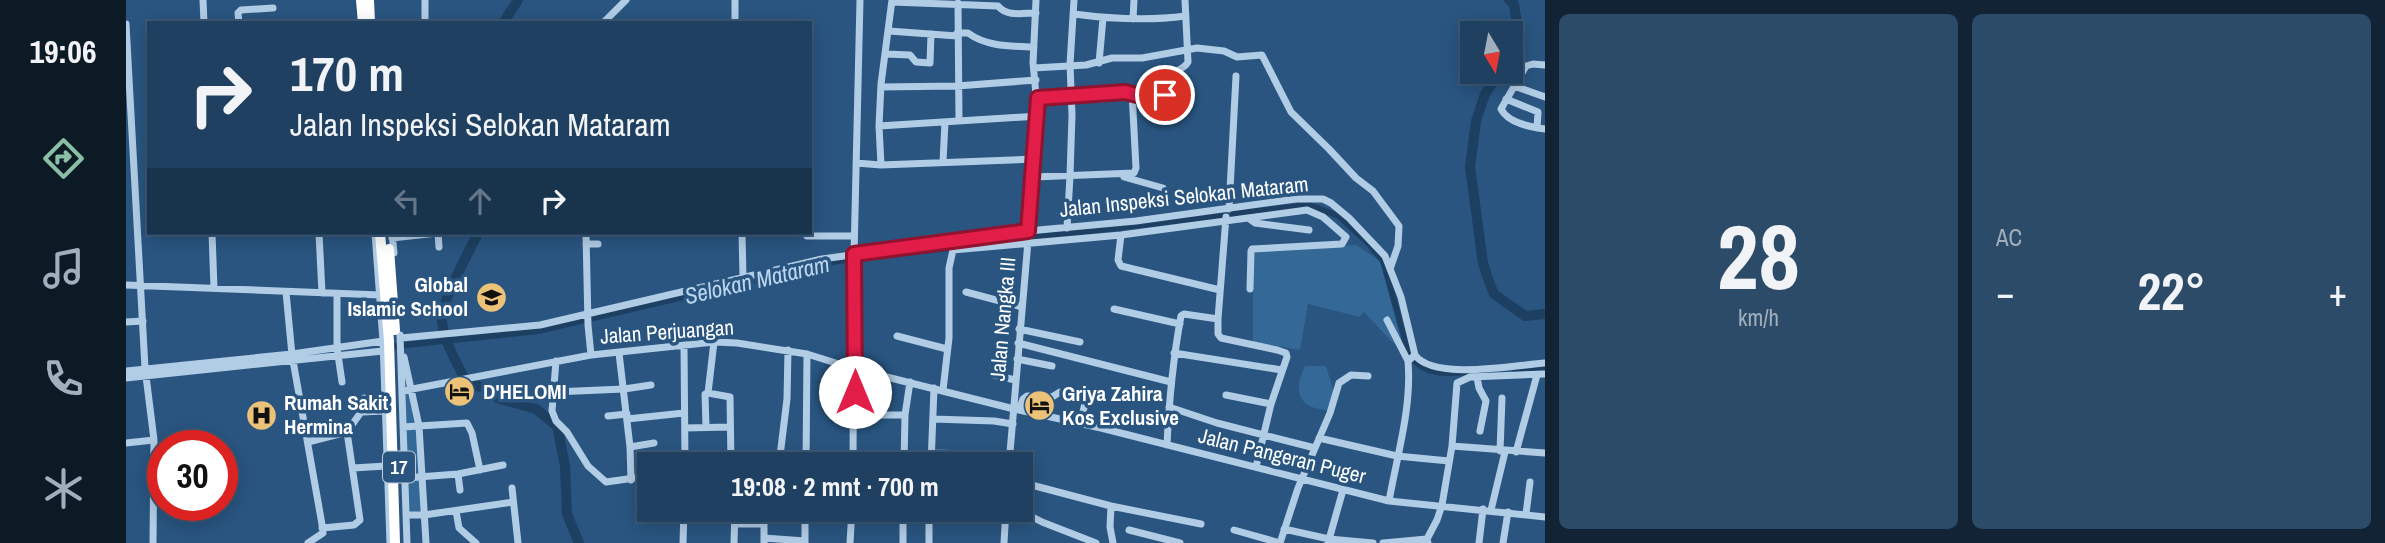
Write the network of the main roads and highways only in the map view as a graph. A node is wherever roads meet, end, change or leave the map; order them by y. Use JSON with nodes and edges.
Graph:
{"nodes":[{"id":1,"x":359,"y":0,"type":"edge"},
{"id":2,"x":371,"y":0,"type":"edge"},
{"id":3,"x":361,"y":21,"type":"edge"},
{"id":4,"x":372,"y":21,"type":"edge"},
{"id":5,"x":377,"y":235,"type":"edge"},
{"id":6,"x":390,"y":235,"type":"edge"},
{"id":7,"x":386,"y":297,"type":"junction"},
{"id":8,"x":392,"y":345,"type":"junction"},
{"id":9,"x":400,"y":542,"type":"edge"}],
"edges":[{"from":1,"to":3,"type":"highway"},
{"from":2,"to":4,"type":"highway"},
{"from":5,"to":7,"type":"highway","number":"17"},
{"from":6,"to":7,"type":"highway","number":"17"},
{"from":7,"to":8,"type":"highway","number":"17"},
{"from":8,"to":9,"type":"highway","number":"17"},
{"from":8,"to":9,"type":"highway","number":"17"}]}
